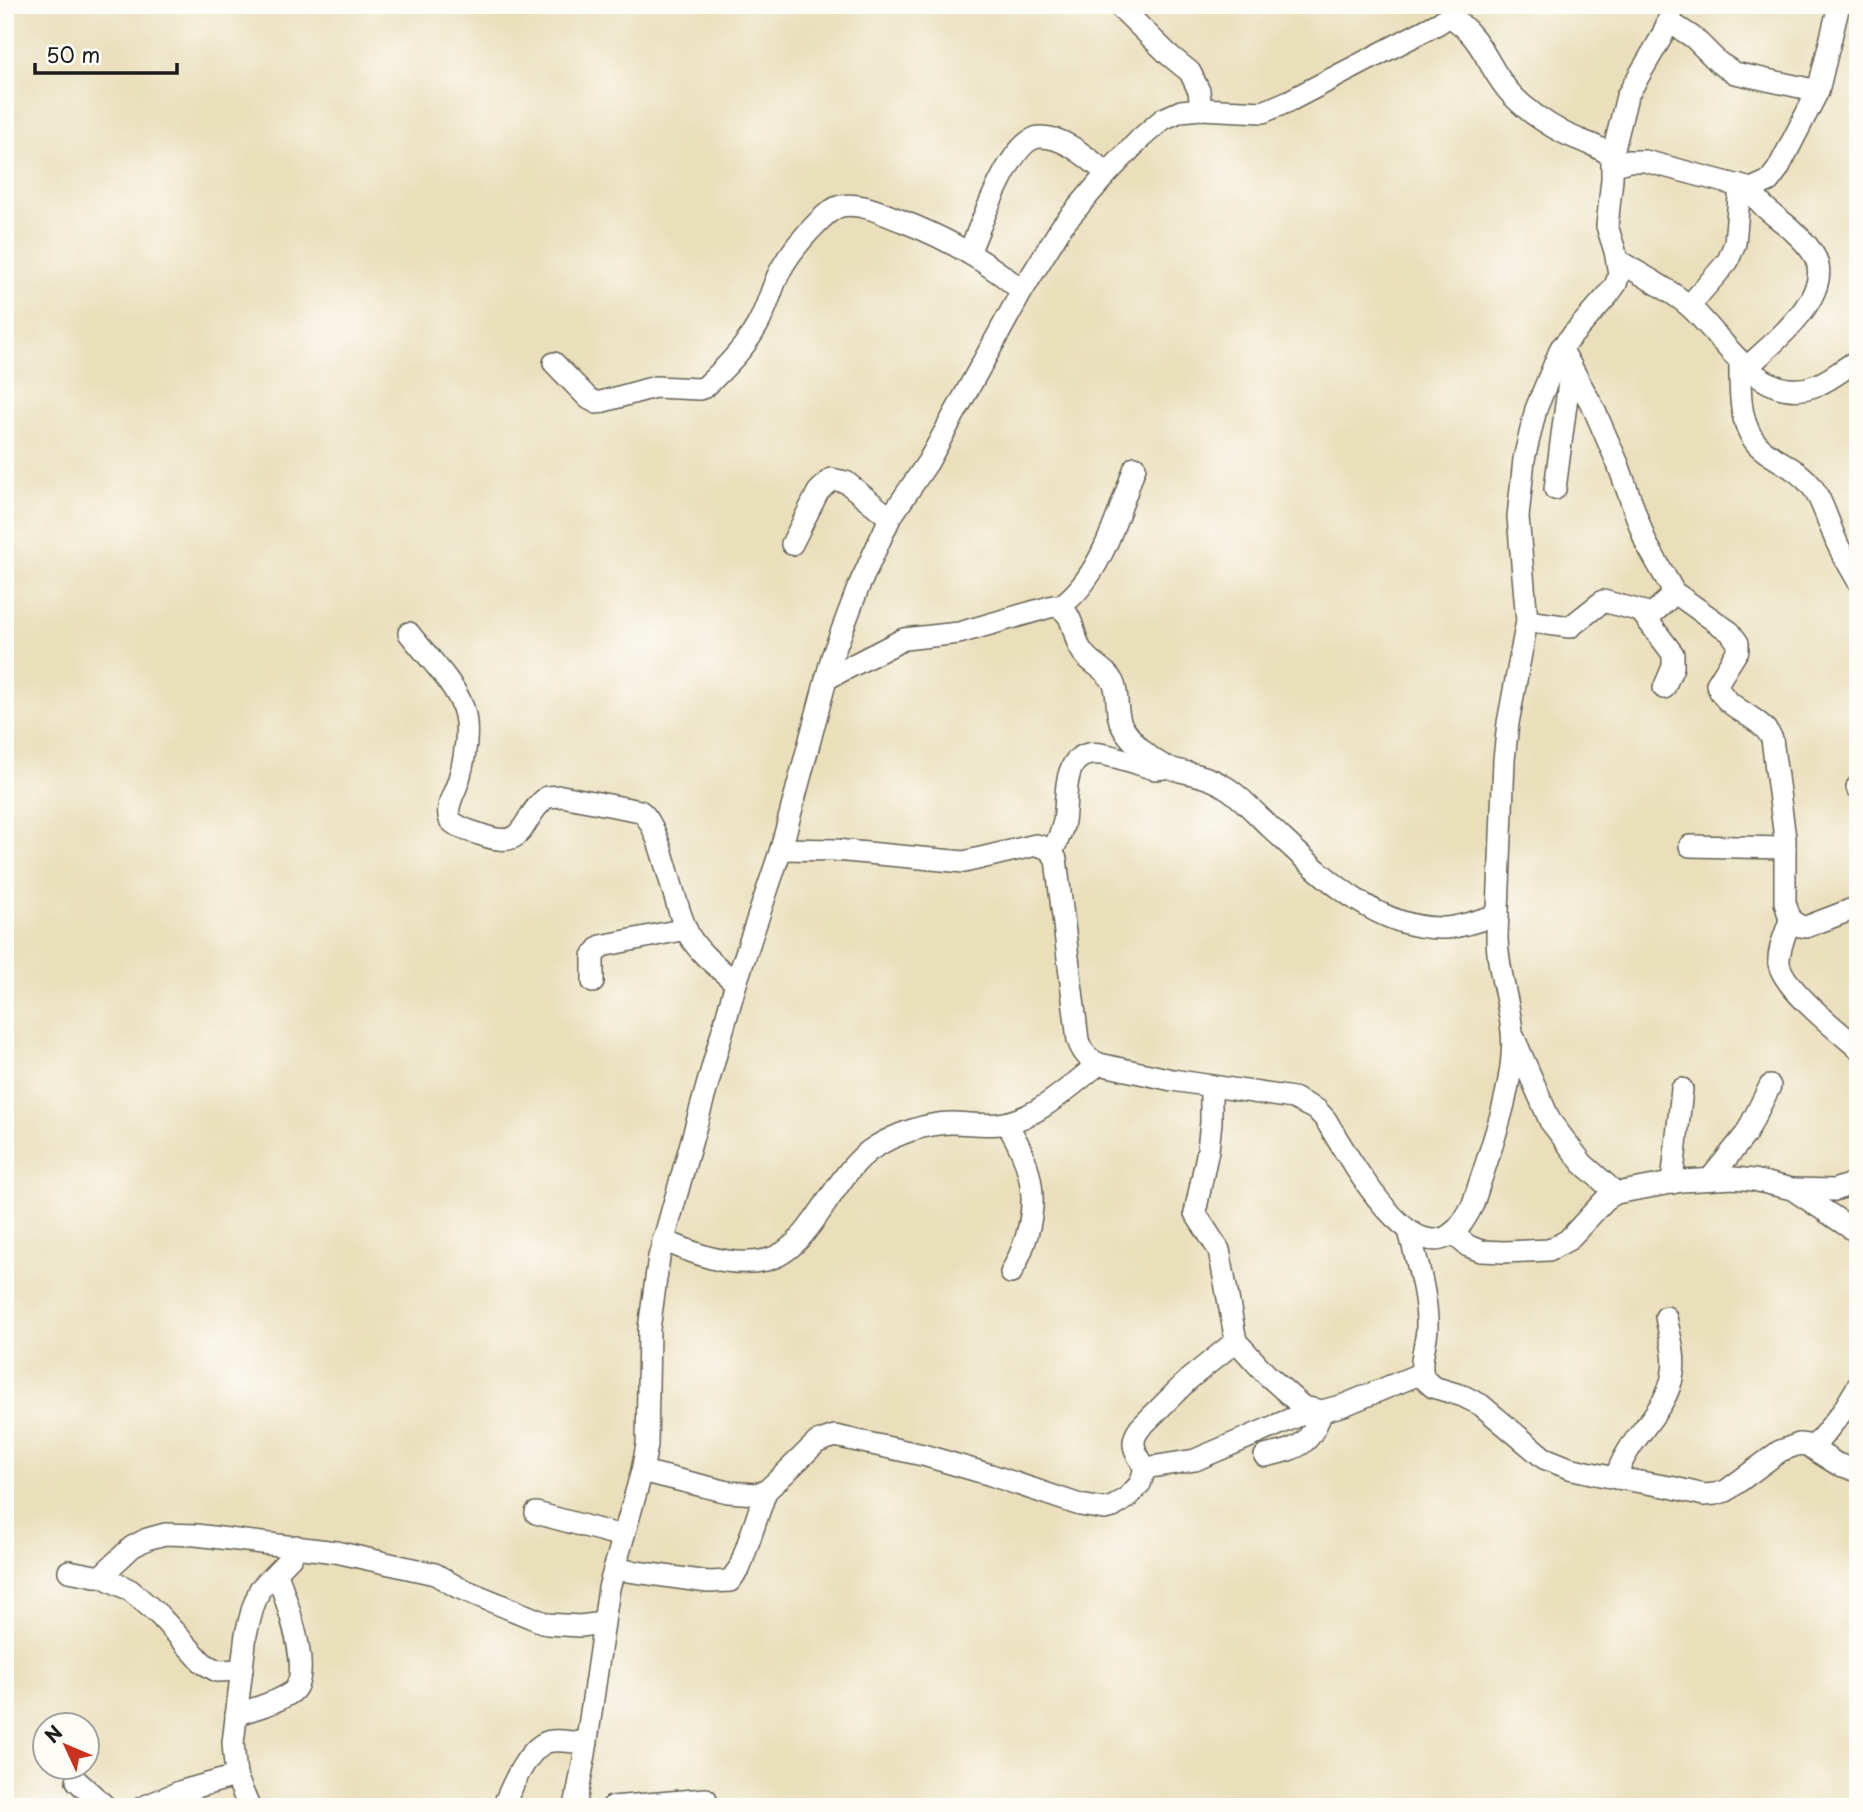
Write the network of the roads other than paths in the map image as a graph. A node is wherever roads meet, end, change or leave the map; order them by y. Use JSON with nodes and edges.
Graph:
{"nodes":[{"id":1,"x":1118,"y":5,"type":"edge"},
{"id":2,"x":1839,"y":5,"type":"edge"},
{"id":3,"x":1452,"y":11,"type":"edge"},
{"id":4,"x":1672,"y":13,"type":"edge"},
{"id":5,"x":1818,"y":91,"type":"junction"},
{"id":6,"x":1201,"y":109,"type":"junction"},
{"id":7,"x":1613,"y":161,"type":"junction"},
{"id":8,"x":1107,"y":173,"type":"junction"},
{"id":9,"x":1746,"y":187,"type":"junction"},
{"id":10,"x":969,"y":253,"type":"junction"},
{"id":11,"x":1617,"y":260,"type":"junction"},
{"id":12,"x":1022,"y":291,"type":"junction"},
{"id":13,"x":1689,"y":306,"type":"junction"},
{"id":14,"x":1561,"y":348,"type":"junction"},
{"id":15,"x":1858,"y":360,"type":"edge"},
{"id":16,"x":554,"y":363,"type":"dead end"},
{"id":17,"x":1744,"y":364,"type":"junction"},
{"id":18,"x":1571,"y":366,"type":"junction"},
{"id":19,"x":1135,"y":467,"type":"dead end"},
{"id":20,"x":1555,"y":489,"type":"dead end"},
{"id":21,"x":890,"y":518,"type":"junction"},
{"id":22,"x":792,"y":544,"type":"dead end"},
{"id":23,"x":1855,"y":568,"type":"edge"},
{"id":24,"x":1675,"y":594,"type":"junction"},
{"id":25,"x":1059,"y":607,"type":"junction"},
{"id":26,"x":1642,"y":613,"type":"junction"},
{"id":27,"x":1527,"y":621,"type":"junction"},
{"id":28,"x":409,"y":633,"type":"dead end"},
{"id":29,"x":826,"y":679,"type":"junction"},
{"id":30,"x":1664,"y":688,"type":"dead end"},
{"id":31,"x":1168,"y":767,"type":"junction"},
{"id":32,"x":1690,"y":846,"type":"dead end"},
{"id":33,"x":1785,"y":848,"type":"junction"},
{"id":34,"x":781,"y":849,"type":"junction"},
{"id":35,"x":1052,"y":852,"type":"junction"},
{"id":36,"x":1858,"y":906,"type":"edge"},
{"id":37,"x":1498,"y":915,"type":"junction"},
{"id":38,"x":1790,"y":920,"type":"junction"},
{"id":39,"x":686,"y":929,"type":"junction"},
{"id":40,"x":593,"y":982,"type":"dead end"},
{"id":41,"x":736,"y":983,"type":"junction"},
{"id":42,"x":1512,"y":1032,"type":"junction"},
{"id":43,"x":1858,"y":1048,"type":"edge"},
{"id":44,"x":1099,"y":1064,"type":"junction"},
{"id":45,"x":1211,"y":1086,"type":"junction"},
{"id":46,"x":1770,"y":1086,"type":"dead end"},
{"id":47,"x":1682,"y":1089,"type":"dead end"},
{"id":48,"x":1006,"y":1123,"type":"junction"},
{"id":49,"x":1710,"y":1179,"type":"junction"},
{"id":50,"x":1858,"y":1182,"type":"edge"},
{"id":51,"x":1672,"y":1183,"type":"junction"},
{"id":52,"x":1792,"y":1189,"type":"junction"},
{"id":53,"x":1616,"y":1193,"type":"junction"},
{"id":54,"x":1409,"y":1231,"type":"junction"},
{"id":55,"x":1452,"y":1233,"type":"junction"},
{"id":56,"x":1858,"y":1233,"type":"edge"},
{"id":57,"x":663,"y":1240,"type":"junction"},
{"id":58,"x":1011,"y":1273,"type":"dead end"},
{"id":59,"x":1666,"y":1317,"type":"dead end"},
{"id":60,"x":1236,"y":1341,"type":"junction"},
{"id":61,"x":1422,"y":1373,"type":"junction"},
{"id":62,"x":1858,"y":1385,"type":"edge"},
{"id":63,"x":1317,"y":1410,"type":"junction"},
{"id":64,"x":1813,"y":1448,"type":"junction"},
{"id":65,"x":1265,"y":1456,"type":"dead end"},
{"id":66,"x":1145,"y":1468,"type":"junction"},
{"id":67,"x":642,"y":1471,"type":"junction"},
{"id":68,"x":1858,"y":1471,"type":"edge"},
{"id":69,"x":1616,"y":1478,"type":"junction"},
{"id":70,"x":766,"y":1491,"type":"junction"},
{"id":71,"x":536,"y":1513,"type":"dead end"},
{"id":72,"x":622,"y":1536,"type":"junction"},
{"id":73,"x":296,"y":1546,"type":"junction"},
{"id":74,"x":614,"y":1569,"type":"junction"},
{"id":75,"x":69,"y":1571,"type":"dead end"},
{"id":76,"x":277,"y":1572,"type":"junction"},
{"id":77,"x":101,"y":1576,"type":"junction"},
{"id":78,"x":603,"y":1623,"type":"junction"},
{"id":79,"x":242,"y":1670,"type":"junction"},
{"id":80,"x":236,"y":1715,"type":"junction"},
{"id":81,"x":587,"y":1744,"type":"junction"},
{"id":82,"x":236,"y":1776,"type":"junction"},
{"id":83,"x":78,"y":1781,"type":"dead end"},
{"id":84,"x":706,"y":1799,"type":"dead end"},
{"id":85,"x":106,"y":1807,"type":"edge"},
{"id":86,"x":143,"y":1807,"type":"edge"},
{"id":87,"x":249,"y":1807,"type":"edge"},
{"id":88,"x":503,"y":1807,"type":"edge"},
{"id":89,"x":575,"y":1807,"type":"edge"},
{"id":90,"x":612,"y":1807,"type":"edge"}],
"edges":[{"from":1,"to":6,"type":"street"},
{"from":2,"to":5,"type":"street"},
{"from":3,"to":6,"type":"street"},
{"from":3,"to":7,"type":"street"},
{"from":4,"to":5,"type":"street"},
{"from":4,"to":7,"type":"street"},
{"from":5,"to":9,"type":"street"},
{"from":6,"to":8,"type":"street"},
{"from":7,"to":9,"type":"street"},
{"from":7,"to":11,"type":"street"},
{"from":8,"to":10,"type":"street"},
{"from":8,"to":12,"type":"street"},
{"from":9,"to":13,"type":"street"},
{"from":9,"to":17,"type":"street"},
{"from":10,"to":12,"type":"street"},
{"from":10,"to":16,"type":"street"},
{"from":11,"to":13,"type":"street"},
{"from":11,"to":14,"type":"street"},
{"from":12,"to":21,"type":"street"},
{"from":13,"to":17,"type":"street"},
{"from":14,"to":18,"type":"street"},
{"from":14,"to":27,"type":"street"},
{"from":15,"to":17,"type":"street"},
{"from":17,"to":23,"type":"street"},
{"from":18,"to":20,"type":"street"},
{"from":18,"to":24,"type":"street"},
{"from":19,"to":25,"type":"street"},
{"from":21,"to":22,"type":"street"},
{"from":21,"to":29,"type":"street"},
{"from":24,"to":26,"type":"street"},
{"from":24,"to":33,"type":"street"},
{"from":25,"to":29,"type":"street"},
{"from":25,"to":31,"type":"street"},
{"from":26,"to":27,"type":"street"},
{"from":26,"to":30,"type":"street"},
{"from":27,"to":37,"type":"street"},
{"from":28,"to":39,"type":"street"},
{"from":29,"to":34,"type":"street"},
{"from":31,"to":35,"type":"street"},
{"from":31,"to":37,"type":"street"},
{"from":32,"to":33,"type":"street"},
{"from":33,"to":38,"type":"street"},
{"from":34,"to":35,"type":"street"},
{"from":34,"to":41,"type":"street"},
{"from":35,"to":44,"type":"street"},
{"from":36,"to":38,"type":"street"},
{"from":37,"to":42,"type":"street"},
{"from":38,"to":43,"type":"street"},
{"from":39,"to":40,"type":"street"},
{"from":39,"to":41,"type":"street"},
{"from":41,"to":57,"type":"street"},
{"from":42,"to":53,"type":"street"},
{"from":42,"to":55,"type":"street"},
{"from":44,"to":45,"type":"street"},
{"from":44,"to":48,"type":"street"},
{"from":45,"to":54,"type":"street"},
{"from":45,"to":60,"type":"street"},
{"from":46,"to":49,"type":"street"},
{"from":47,"to":51,"type":"street"},
{"from":48,"to":57,"type":"street"},
{"from":48,"to":58,"type":"street"},
{"from":49,"to":51,"type":"street"},
{"from":49,"to":52,"type":"street"},
{"from":50,"to":52,"type":"street"},
{"from":51,"to":53,"type":"street"},
{"from":52,"to":56,"type":"street"},
{"from":53,"to":55,"type":"street"},
{"from":54,"to":55,"type":"street"},
{"from":54,"to":61,"type":"street"},
{"from":57,"to":67,"type":"street"},
{"from":59,"to":69,"type":"street"},
{"from":60,"to":63,"type":"street"},
{"from":60,"to":66,"type":"street"},
{"from":61,"to":63,"type":"street"},
{"from":61,"to":69,"type":"street"},
{"from":62,"to":64,"type":"street"},
{"from":63,"to":65,"type":"street"},
{"from":63,"to":66,"type":"street"},
{"from":64,"to":68,"type":"street"},
{"from":64,"to":69,"type":"street"},
{"from":66,"to":70,"type":"street"},
{"from":67,"to":70,"type":"street"},
{"from":67,"to":72,"type":"street"},
{"from":70,"to":74,"type":"street"},
{"from":71,"to":72,"type":"street"},
{"from":72,"to":74,"type":"street"},
{"from":73,"to":76,"type":"street"},
{"from":73,"to":77,"type":"street"},
{"from":73,"to":78,"type":"street"},
{"from":74,"to":78,"type":"street"},
{"from":75,"to":77,"type":"street"},
{"from":76,"to":79,"type":"street"},
{"from":76,"to":80,"type":"street"},
{"from":77,"to":79,"type":"street"},
{"from":78,"to":81,"type":"street"},
{"from":79,"to":80,"type":"street"},
{"from":80,"to":82,"type":"street"},
{"from":81,"to":88,"type":"street"},
{"from":81,"to":89,"type":"street"},
{"from":82,"to":86,"type":"street"},
{"from":82,"to":87,"type":"street"},
{"from":83,"to":85,"type":"street"},
{"from":84,"to":90,"type":"street"}]}
